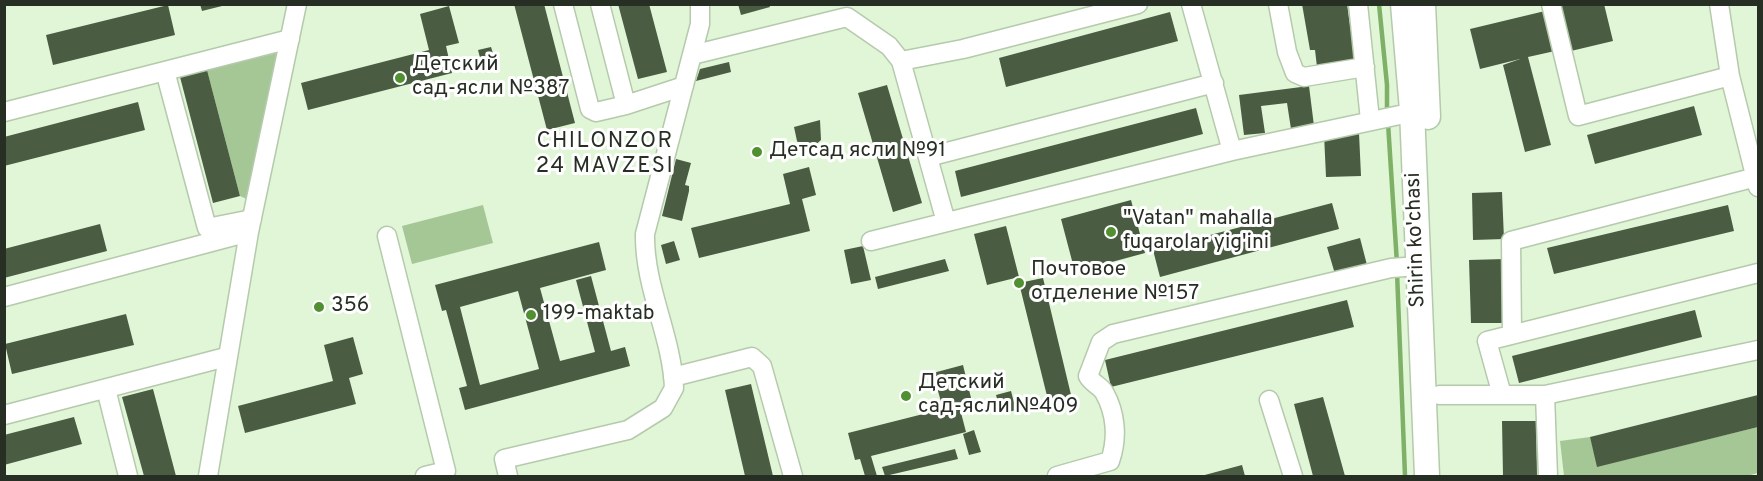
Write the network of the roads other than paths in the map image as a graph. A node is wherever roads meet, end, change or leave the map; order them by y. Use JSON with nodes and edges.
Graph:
{"nodes":[{"id":1,"x":297,"y":4,"type":"edge"},
{"id":2,"x":563,"y":4,"type":"edge"},
{"id":3,"x":600,"y":4,"type":"edge"},
{"id":4,"x":700,"y":4,"type":"edge"},
{"id":5,"x":1138,"y":4,"type":"edge"},
{"id":6,"x":1191,"y":4,"type":"edge"},
{"id":7,"x":1278,"y":4,"type":"edge"},
{"id":8,"x":1358,"y":4,"type":"edge"},
{"id":9,"x":1403,"y":4,"type":"edge"},
{"id":10,"x":1423,"y":4,"type":"edge"},
{"id":11,"x":1551,"y":4,"type":"edge"},
{"id":12,"x":1719,"y":4,"type":"edge"},
{"id":13,"x":290,"y":39,"type":"junction"},
{"id":14,"x":692,"y":55,"type":"junction"},
{"id":15,"x":901,"y":61,"type":"junction"},
{"id":16,"x":1365,"y":67,"type":"junction"},
{"id":17,"x":165,"y":71,"type":"junction"},
{"id":18,"x":1730,"y":76,"type":"junction"},
{"id":19,"x":1214,"y":83,"type":"junction"},
{"id":20,"x":684,"y":86,"type":"junction"},
{"id":21,"x":626,"y":105,"type":"junction"},
{"id":22,"x":1420,"y":110,"type":"junction"},
{"id":23,"x":4,"y":112,"type":"edge"},
{"id":24,"x":1370,"y":120,"type":"junction"},
{"id":25,"x":1232,"y":151,"type":"junction"},
{"id":26,"x":928,"y":157,"type":"junction"},
{"id":27,"x":1757,"y":183,"type":"edge"},
{"id":28,"x":946,"y":222,"type":"junction"},
{"id":29,"x":250,"y":226,"type":"junction"},
{"id":30,"x":387,"y":236,"type":"dead end"},
{"id":31,"x":871,"y":241,"type":"dead end"},
{"id":32,"x":1404,"y":267,"type":"junction"},
{"id":33,"x":1758,"y":273,"type":"edge"},
{"id":34,"x":4,"y":297,"type":"edge"},
{"id":35,"x":1512,"y":334,"type":"junction"},
{"id":36,"x":1758,"y":350,"type":"edge"},
{"id":37,"x":226,"y":357,"type":"junction"},
{"id":38,"x":674,"y":377,"type":"junction"},
{"id":39,"x":106,"y":389,"type":"junction"},
{"id":40,"x":1439,"y":395,"type":"junction"},
{"id":41,"x":1502,"y":395,"type":"junction"},
{"id":42,"x":1545,"y":395,"type":"junction"},
{"id":43,"x":1269,"y":400,"type":"dead end"},
{"id":44,"x":4,"y":416,"type":"edge"},
{"id":45,"x":128,"y":477,"type":"edge"},
{"id":46,"x":208,"y":477,"type":"edge"},
{"id":47,"x":425,"y":477,"type":"edge"},
{"id":48,"x":508,"y":477,"type":"edge"},
{"id":49,"x":793,"y":477,"type":"edge"},
{"id":50,"x":1057,"y":477,"type":"edge"},
{"id":51,"x":1293,"y":477,"type":"edge"},
{"id":52,"x":1427,"y":477,"type":"edge"},
{"id":53,"x":1442,"y":477,"type":"edge"},
{"id":54,"x":1548,"y":477,"type":"edge"}],
"edges":[{"from":1,"to":13,"type":"lane"},
{"from":2,"to":21,"type":"lane"},
{"from":3,"to":21,"type":"lane"},
{"from":4,"to":14,"type":"lane"},
{"from":5,"to":15,"type":"lane"},
{"from":6,"to":19,"type":"lane"},
{"from":7,"to":16,"type":"lane"},
{"from":8,"to":16,"type":"lane"},
{"from":9,"to":22,"type":"main road","name":"Shirin ko'chasi"},
{"from":10,"to":22,"type":"main road","name":"Shirin ko'chasi"},
{"from":11,"to":18,"type":"lane"},
{"from":12,"to":18,"type":"lane"},
{"from":13,"to":17,"type":"lane"},
{"from":13,"to":29,"type":"lane"},
{"from":14,"to":15,"type":"lane"},
{"from":14,"to":20,"type":"lane"},
{"from":15,"to":26,"type":"lane"},
{"from":16,"to":24,"type":"lane"},
{"from":17,"to":23,"type":"lane"},
{"from":17,"to":29,"type":"lane"},
{"from":18,"to":27,"type":"lane"},
{"from":19,"to":25,"type":"lane"},
{"from":19,"to":26,"type":"lane"},
{"from":20,"to":21,"type":"lane"},
{"from":20,"to":38,"type":"lane"},
{"from":22,"to":24,"type":"lane"},
{"from":22,"to":32,"type":"main road","name":"Shirin ko'chasi"},
{"from":22,"to":40,"type":"main road","name":"Shirin ko'chasi"},
{"from":24,"to":25,"type":"lane"},
{"from":25,"to":28,"type":"lane"},
{"from":26,"to":28,"type":"lane"},
{"from":27,"to":35,"type":"lane"},
{"from":28,"to":31,"type":"lane"},
{"from":29,"to":34,"type":"lane"},
{"from":29,"to":37,"type":"lane"},
{"from":30,"to":47,"type":"lane"},
{"from":32,"to":50,"type":"lane"},
{"from":32,"to":52,"type":"main road","name":"Shirin ko'chasi"},
{"from":33,"to":35,"type":"lane"},
{"from":35,"to":41,"type":"lane"},
{"from":36,"to":42,"type":"lane"},
{"from":37,"to":39,"type":"lane"},
{"from":37,"to":46,"type":"lane"},
{"from":38,"to":48,"type":"lane"},
{"from":38,"to":49,"type":"lane"},
{"from":39,"to":44,"type":"lane"},
{"from":39,"to":45,"type":"lane"},
{"from":40,"to":41,"type":"lane"},
{"from":40,"to":53,"type":"main road","name":"Shirin ko'chasi"},
{"from":41,"to":42,"type":"lane"},
{"from":42,"to":54,"type":"lane"},
{"from":43,"to":51,"type":"lane"}]}
